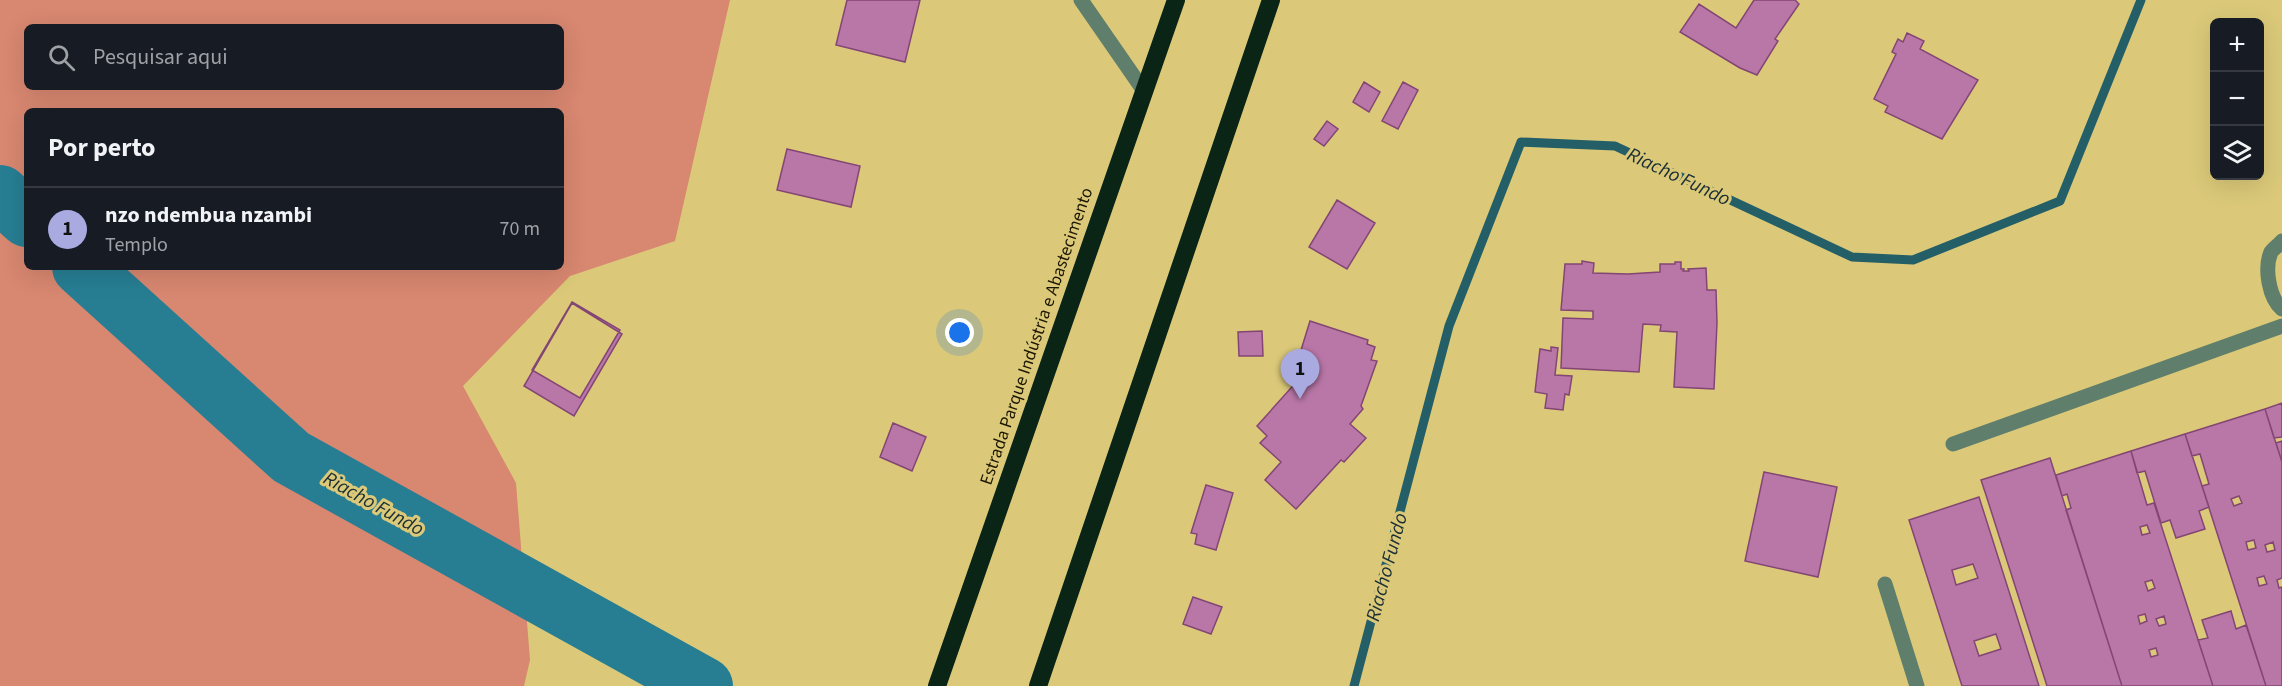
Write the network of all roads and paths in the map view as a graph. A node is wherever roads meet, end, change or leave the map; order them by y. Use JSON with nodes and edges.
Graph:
{"nodes":[{"id":1,"x":1081,"y":0,"type":"edge"},
{"id":2,"x":1176,"y":0,"type":"edge"},
{"id":3,"x":1271,"y":0,"type":"edge"},
{"id":4,"x":1144,"y":91,"type":"junction"},
{"id":5,"x":2282,"y":241,"type":"edge"},
{"id":6,"x":2282,"y":309,"type":"edge"},
{"id":7,"x":2282,"y":326,"type":"edge"},
{"id":8,"x":1953,"y":444,"type":"dead end"},
{"id":9,"x":1885,"y":584,"type":"dead end"},
{"id":10,"x":937,"y":686,"type":"edge"},
{"id":11,"x":1038,"y":686,"type":"edge"},
{"id":12,"x":1917,"y":686,"type":"edge"}],
"edges":[{"from":1,"to":4,"type":"street"},
{"from":2,"to":4,"type":"highway","name":"Estrada Parque Indústria e Abastecimento"},
{"from":3,"to":11,"type":"highway"},
{"from":4,"to":10,"type":"highway","name":"Estrada Parque Indústria e Abastecimento"},
{"from":5,"to":6,"type":"street"},
{"from":7,"to":8,"type":"street"},
{"from":9,"to":12,"type":"street"}]}
